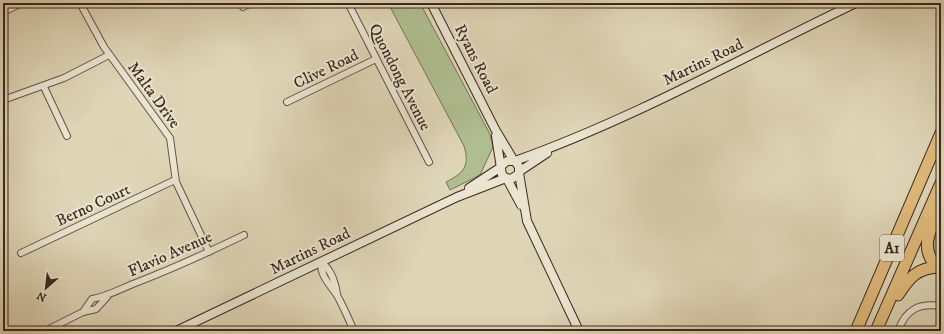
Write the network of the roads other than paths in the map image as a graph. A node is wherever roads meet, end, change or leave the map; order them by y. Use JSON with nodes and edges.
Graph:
{"nodes":[{"id":1,"x":3,"y":3,"type":"edge"},
{"id":2,"x":22,"y":3,"type":"edge"},
{"id":3,"x":80,"y":3,"type":"edge"},
{"id":4,"x":250,"y":3,"type":"edge"},
{"id":5,"x":348,"y":3,"type":"edge"},
{"id":6,"x":431,"y":3,"type":"edge"},
{"id":7,"x":856,"y":3,"type":"edge"},
{"id":8,"x":243,"y":7,"type":"dead end"},
{"id":9,"x":5,"y":11,"type":"edge"},
{"id":10,"x":109,"y":55,"type":"junction"},
{"id":11,"x":376,"y":59,"type":"junction"},
{"id":12,"x":44,"y":87,"type":"junction"},
{"id":13,"x":3,"y":100,"type":"edge"},
{"id":14,"x":288,"y":102,"type":"dead end"},
{"id":15,"x":495,"y":129,"type":"junction"},
{"id":16,"x":941,"y":133,"type":"edge"},
{"id":17,"x":67,"y":136,"type":"dead end"},
{"id":18,"x":560,"y":145,"type":"junction"},
{"id":19,"x":514,"y":161,"type":"junction"},
{"id":20,"x":429,"y":162,"type":"dead end"},
{"id":21,"x":501,"y":167,"type":"junction"},
{"id":22,"x":519,"y":172,"type":"junction"},
{"id":23,"x":506,"y":179,"type":"junction"},
{"id":24,"x":176,"y":180,"type":"junction"},
{"id":25,"x":941,"y":183,"type":"edge"},
{"id":26,"x":457,"y":196,"type":"junction"},
{"id":27,"x":941,"y":205,"type":"edge"},
{"id":28,"x":524,"y":209,"type":"junction"},
{"id":29,"x":244,"y":235,"type":"dead end"},
{"id":30,"x":209,"y":252,"type":"junction"},
{"id":31,"x":21,"y":253,"type":"dead end"},
{"id":32,"x":321,"y":262,"type":"junction"},
{"id":33,"x":940,"y":267,"type":"edge"},
{"id":34,"x":108,"y":297,"type":"junction"},
{"id":35,"x":941,"y":306,"type":"edge"},
{"id":36,"x":83,"y":312,"type":"junction"},
{"id":37,"x":878,"y":326,"type":"edge"},
{"id":38,"x":45,"y":331,"type":"edge"},
{"id":39,"x":176,"y":331,"type":"edge"},
{"id":40,"x":354,"y":331,"type":"edge"},
{"id":41,"x":579,"y":331,"type":"edge"},
{"id":42,"x":856,"y":331,"type":"edge"},
{"id":43,"x":898,"y":331,"type":"edge"}],
"edges":[{"from":1,"to":9,"type":"street"},
{"from":2,"to":9,"type":"street"},
{"from":3,"to":10,"type":"street","name":"Malta Drive"},
{"from":4,"to":8,"type":"street"},
{"from":5,"to":11,"type":"street","name":"Quondong Avenue"},
{"from":6,"to":15,"type":"street","name":"Ryans Road"},
{"from":7,"to":18,"type":"street","name":"Martins Road"},
{"from":10,"to":12,"type":"street"},
{"from":10,"to":24,"type":"street","name":"Malta Drive"},
{"from":11,"to":14,"type":"street","name":"Clive Road"},
{"from":11,"to":20,"type":"street","name":"Quondong Avenue"},
{"from":12,"to":13,"type":"street"},
{"from":12,"to":17,"type":"street"},
{"from":15,"to":19,"type":"street","name":"Ryans Road"},
{"from":15,"to":21,"type":"street","name":"Ryans Road"},
{"from":16,"to":42,"type":"highway","number":"A1"},
{"from":18,"to":19,"type":"street","name":"Martins Road"},
{"from":18,"to":22,"type":"street","name":"Martins Road"},
{"from":19,"to":21,"type":"street"},
{"from":19,"to":22,"type":"street"},
{"from":21,"to":23,"type":"street"},
{"from":21,"to":26,"type":"street","name":"Martins Road"},
{"from":22,"to":23,"type":"street"},
{"from":22,"to":28,"type":"street"},
{"from":23,"to":26,"type":"street","name":"Martins Road"},
{"from":23,"to":28,"type":"street"},
{"from":24,"to":30,"type":"street","name":"Malta Drive"},
{"from":24,"to":31,"type":"street","name":"Berno Court"},
{"from":25,"to":37,"type":"highway","number":"A1"},
{"from":26,"to":32,"type":"street","name":"Martins Road"},
{"from":27,"to":33,"type":"highway"},
{"from":28,"to":41,"type":"street"},
{"from":29,"to":30,"type":"street","name":"Flavio Avenue"},
{"from":30,"to":34,"type":"street","name":"Flavio Avenue"},
{"from":32,"to":39,"type":"street","name":"Martins Road"},
{"from":32,"to":40,"type":"street"},
{"from":33,"to":37,"type":"highway"},
{"from":34,"to":36,"type":"street","name":"Flavio Avenue"},
{"from":34,"to":36,"type":"street","name":"Flavio Avenue"},
{"from":35,"to":43,"type":"street"},
{"from":36,"to":38,"type":"street","name":"Flavio Avenue"}]}
